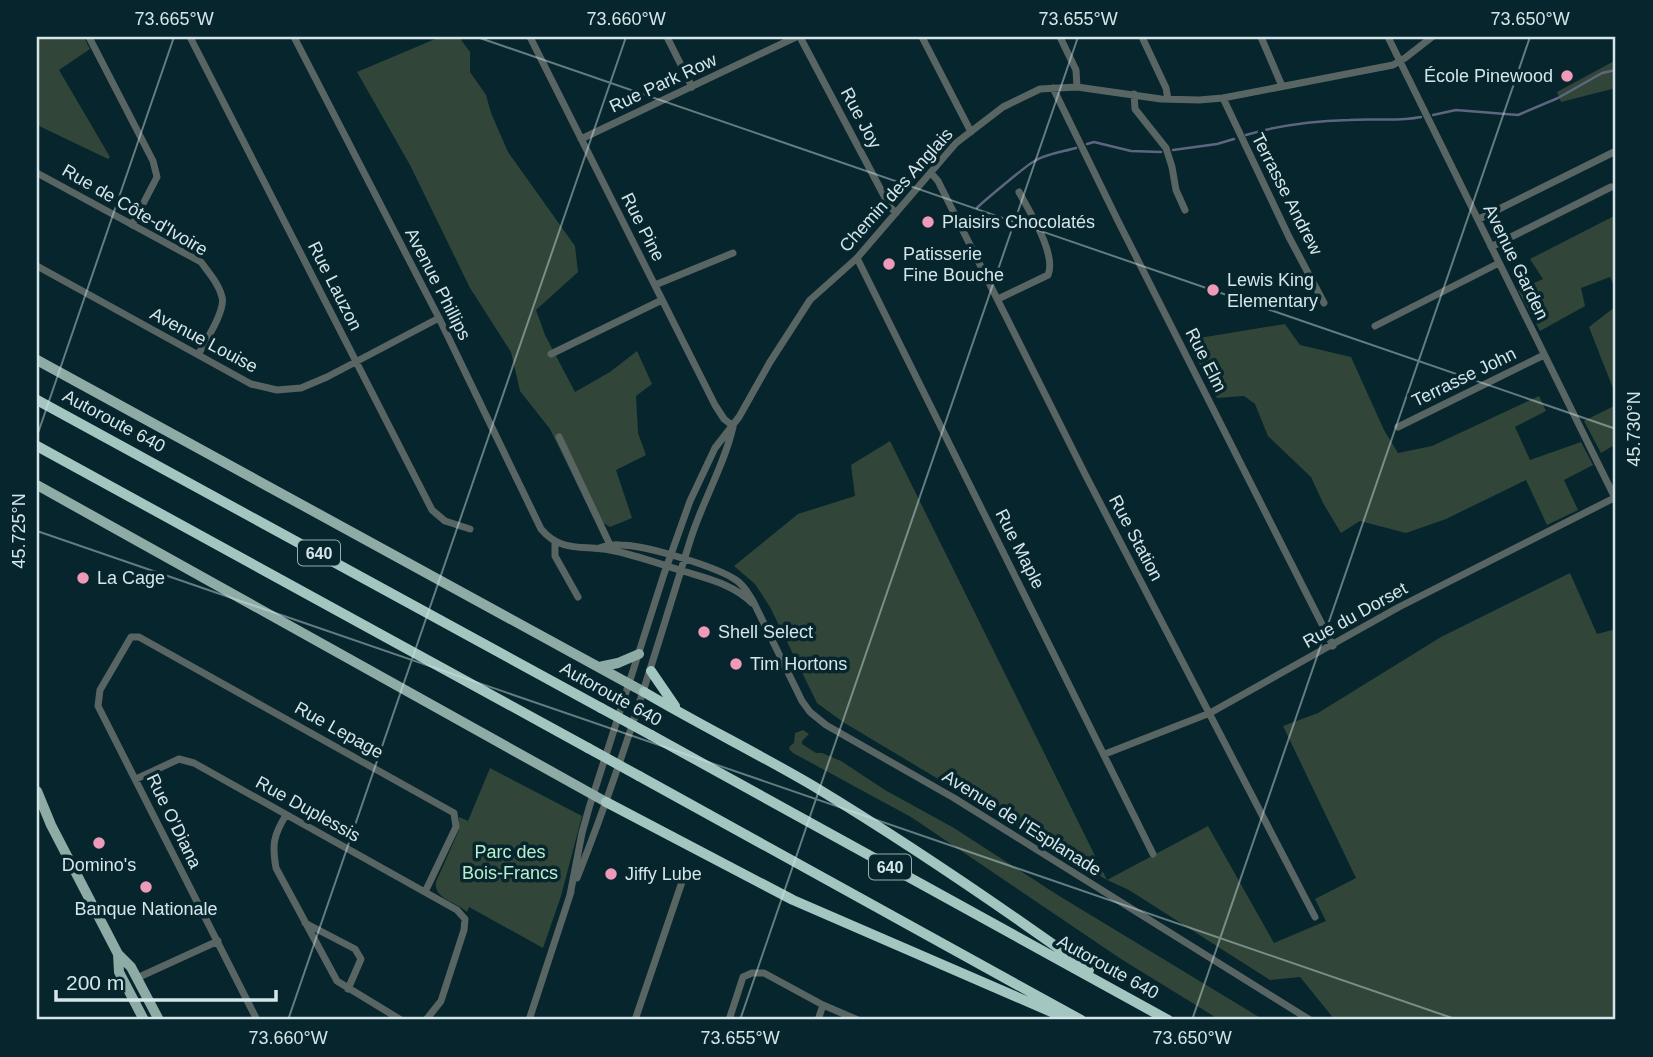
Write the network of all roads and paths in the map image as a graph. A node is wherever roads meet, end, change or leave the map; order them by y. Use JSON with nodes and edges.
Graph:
{"nodes":[{"id":1,"x":89,"y":37,"type":"edge"},
{"id":2,"x":190,"y":37,"type":"edge"},
{"id":3,"x":294,"y":37,"type":"edge"},
{"id":4,"x":530,"y":37,"type":"edge"},
{"id":5,"x":667,"y":37,"type":"edge"},
{"id":6,"x":798,"y":37,"type":"edge"},
{"id":7,"x":922,"y":37,"type":"edge"},
{"id":8,"x":1060,"y":37,"type":"edge"},
{"id":9,"x":1142,"y":37,"type":"edge"},
{"id":10,"x":1261,"y":37,"type":"edge"},
{"id":11,"x":1388,"y":37,"type":"edge"},
{"id":12,"x":1432,"y":37,"type":"edge"},
{"id":13,"x":1400,"y":62,"type":"junction"},
{"id":14,"x":1282,"y":86,"type":"junction"},
{"id":15,"x":692,"y":87,"type":"junction"},
{"id":16,"x":1077,"y":87,"type":"junction"},
{"id":17,"x":1053,"y":88,"type":"junction"},
{"id":18,"x":1134,"y":94,"type":"junction"},
{"id":19,"x":1223,"y":98,"type":"junction"},
{"id":20,"x":1167,"y":99,"type":"junction"},
{"id":21,"x":971,"y":132,"type":"junction"},
{"id":22,"x":581,"y":139,"type":"junction"},
{"id":23,"x":1616,"y":151,"type":"edge"},
{"id":24,"x":37,"y":173,"type":"edge"},
{"id":25,"x":931,"y":173,"type":"junction"},
{"id":26,"x":1611,"y":187,"type":"dead end"},
{"id":27,"x":1019,"y":192,"type":"dead end"},
{"id":28,"x":1185,"y":210,"type":"dead end"},
{"id":29,"x":896,"y":213,"type":"junction"},
{"id":30,"x":1479,"y":219,"type":"junction"},
{"id":31,"x":132,"y":225,"type":"junction"},
{"id":32,"x":1491,"y":247,"type":"junction"},
{"id":33,"x":733,"y":253,"type":"dead end"},
{"id":34,"x":858,"y":258,"type":"junction"},
{"id":35,"x":1499,"y":263,"type":"junction"},
{"id":36,"x":37,"y":266,"type":"edge"},
{"id":37,"x":655,"y":285,"type":"junction"},
{"id":38,"x":998,"y":299,"type":"junction"},
{"id":39,"x":662,"y":300,"type":"junction"},
{"id":40,"x":1324,"y":303,"type":"dead end"},
{"id":41,"x":439,"y":318,"type":"junction"},
{"id":42,"x":1375,"y":326,"type":"dead end"},
{"id":43,"x":551,"y":354,"type":"dead end"},
{"id":44,"x":198,"y":355,"type":"junction"},
{"id":45,"x":1544,"y":355,"type":"junction"},
{"id":46,"x":37,"y":360,"type":"edge"},
{"id":47,"x":355,"y":362,"type":"junction"},
{"id":48,"x":37,"y":400,"type":"edge"},
{"id":49,"x":733,"y":426,"type":"junction"},
{"id":50,"x":1398,"y":427,"type":"dead end"},
{"id":51,"x":559,"y":437,"type":"dead end"},
{"id":52,"x":37,"y":446,"type":"edge"},
{"id":53,"x":37,"y":485,"type":"edge"},
{"id":54,"x":1616,"y":498,"type":"edge"},
{"id":55,"x":470,"y":529,"type":"dead end"},
{"id":56,"x":555,"y":542,"type":"junction"},
{"id":57,"x":611,"y":548,"type":"junction"},
{"id":58,"x":671,"y":556,"type":"junction"},
{"id":59,"x":685,"y":560,"type":"junction"},
{"id":60,"x":667,"y":566,"type":"junction"},
{"id":61,"x":681,"y":571,"type":"junction"},
{"id":62,"x":578,"y":597,"type":"dead end"},
{"id":63,"x":760,"y":615,"type":"junction"},
{"id":64,"x":131,"y":637,"type":"joint"},
{"id":65,"x":1333,"y":646,"type":"junction"},
{"id":66,"x":639,"y":654,"type":"junction"},
{"id":67,"x":598,"y":667,"type":"junction"},
{"id":68,"x":650,"y":671,"type":"junction"},
{"id":69,"x":629,"y":684,"type":"junction"},
{"id":70,"x":644,"y":692,"type":"junction"},
{"id":71,"x":678,"y":711,"type":"junction"},
{"id":72,"x":1210,"y":713,"type":"junction"},
{"id":73,"x":1105,"y":754,"type":"junction"},
{"id":74,"x":136,"y":779,"type":"junction"},
{"id":75,"x":37,"y":792,"type":"edge"},
{"id":76,"x":593,"y":795,"type":"junction"},
{"id":77,"x":37,"y":801,"type":"edge"},
{"id":78,"x":606,"y":802,"type":"junction"},
{"id":79,"x":286,"y":816,"type":"junction"},
{"id":80,"x":51,"y":824,"type":"junction"},
{"id":81,"x":1153,"y":854,"type":"dead end"},
{"id":82,"x":684,"y":876,"type":"dead end"},
{"id":83,"x":425,"y":892,"type":"junction"},
{"id":84,"x":570,"y":895,"type":"junction"},
{"id":85,"x":1315,"y":917,"type":"dead end"},
{"id":86,"x":304,"y":923,"type":"junction"},
{"id":87,"x":218,"y":941,"type":"junction"},
{"id":88,"x":118,"y":954,"type":"junction"},
{"id":89,"x":138,"y":978,"type":"junction"},
{"id":90,"x":348,"y":989,"type":"junction"},
{"id":91,"x":1128,"y":999,"type":"junction"},
{"id":92,"x":823,"y":1005,"type":"junction"},
{"id":93,"x":144,"y":1020,"type":"edge"},
{"id":94,"x":159,"y":1020,"type":"edge"},
{"id":95,"x":257,"y":1020,"type":"edge"},
{"id":96,"x":401,"y":1020,"type":"edge"},
{"id":97,"x":426,"y":1020,"type":"edge"},
{"id":98,"x":529,"y":1020,"type":"edge"},
{"id":99,"x":635,"y":1020,"type":"edge"},
{"id":100,"x":729,"y":1020,"type":"edge"},
{"id":101,"x":818,"y":1020,"type":"edge"},
{"id":102,"x":858,"y":1020,"type":"edge"},
{"id":103,"x":1070,"y":1020,"type":"edge"},
{"id":104,"x":1081,"y":1020,"type":"edge"},
{"id":105,"x":1168,"y":1020,"type":"edge"},
{"id":106,"x":1310,"y":1020,"type":"edge"}],
"edges":[{"from":1,"to":31,"type":"street"},
{"from":2,"to":47,"type":"street","name":"Rue Lauzon"},
{"from":3,"to":41,"type":"street","name":"Avenue Phillips"},
{"from":4,"to":22,"type":"street","name":"Rue Pine"},
{"from":5,"to":15,"type":"street"},
{"from":6,"to":15,"type":"street","name":"Rue Park Row"},
{"from":6,"to":29,"type":"street","name":"Rue Joy"},
{"from":7,"to":21,"type":"street"},
{"from":8,"to":16,"type":"street"},
{"from":9,"to":20,"type":"street"},
{"from":10,"to":14,"type":"street"},
{"from":11,"to":13,"type":"street","name":"Avenue Garden"},
{"from":12,"to":13,"type":"street","name":"Chemin des Anglais"},
{"from":13,"to":14,"type":"street","name":"Chemin des Anglais"},
{"from":13,"to":30,"type":"street","name":"Avenue Garden"},
{"from":14,"to":19,"type":"street","name":"Chemin des Anglais"},
{"from":15,"to":22,"type":"street","name":"Rue Park Row"},
{"from":16,"to":17,"type":"street","name":"Chemin des Anglais"},
{"from":16,"to":18,"type":"street","name":"Chemin des Anglais"},
{"from":17,"to":21,"type":"street","name":"Chemin des Anglais"},
{"from":17,"to":65,"type":"street","name":"Rue Elm"},
{"from":18,"to":20,"type":"street","name":"Chemin des Anglais"},
{"from":18,"to":28,"type":"street"},
{"from":19,"to":20,"type":"street","name":"Chemin des Anglais"},
{"from":19,"to":40,"type":"street","name":"Terrasse Andrew"},
{"from":21,"to":25,"type":"street","name":"Chemin des Anglais"},
{"from":22,"to":37,"type":"street","name":"Rue Pine"},
{"from":23,"to":30,"type":"street"},
{"from":24,"to":31,"type":"street","name":"Rue de Côte-d'Ivoire"},
{"from":25,"to":29,"type":"street","name":"Chemin des Anglais"},
{"from":25,"to":38,"type":"street","name":"Rue Station"},
{"from":26,"to":32,"type":"street"},
{"from":27,"to":38,"type":"street"},
{"from":29,"to":34,"type":"street","name":"Chemin des Anglais"},
{"from":30,"to":32,"type":"street","name":"Avenue Garden"},
{"from":31,"to":44,"type":"street","name":"Rue de Côte-d'Ivoire"},
{"from":32,"to":35,"type":"street","name":"Avenue Garden"},
{"from":33,"to":37,"type":"street"},
{"from":34,"to":49,"type":"street","name":"Chemin des Anglais"},
{"from":34,"to":73,"type":"street","name":"Rue Maple"},
{"from":35,"to":42,"type":"street"},
{"from":35,"to":45,"type":"street","name":"Avenue Garden"},
{"from":36,"to":44,"type":"street","name":"Avenue Louise"},
{"from":37,"to":39,"type":"street","name":"Rue Pine"},
{"from":38,"to":72,"type":"street","name":"Rue Station"},
{"from":39,"to":43,"type":"street"},
{"from":39,"to":49,"type":"street","name":"Rue Pine"},
{"from":41,"to":47,"type":"street","name":"Avenue Louise"},
{"from":41,"to":56,"type":"street","name":"Avenue Phillips"},
{"from":44,"to":47,"type":"street","name":"Avenue Louise"},
{"from":45,"to":50,"type":"street","name":"Terrasse John"},
{"from":45,"to":54,"type":"street","name":"Avenue Garden"},
{"from":46,"to":67,"type":"main road"},
{"from":47,"to":55,"type":"street","name":"Rue Lauzon"},
{"from":48,"to":91,"type":"highway","name":"Autoroute 640","number":"640","bridge":true},
{"from":49,"to":58,"type":"street","name":"Chemin des Anglais"},
{"from":49,"to":59,"type":"street","name":"Chemin des Anglais"},
{"from":51,"to":57,"type":"street"},
{"from":52,"to":104,"type":"highway","number":"640","bridge":true},
{"from":53,"to":76,"type":"main road"},
{"from":54,"to":65,"type":"street","name":"Rue du Dorset"},
{"from":56,"to":57,"type":"street"},
{"from":56,"to":62,"type":"street","name":"Avenue Phillips"},
{"from":57,"to":58,"type":"street"},
{"from":57,"to":60,"type":"street"},
{"from":58,"to":59,"type":"street","name":"Avenue de l'Esplanade"},
{"from":58,"to":60,"type":"street","name":"Chemin des Anglais"},
{"from":59,"to":61,"type":"street","name":"Chemin des Anglais"},
{"from":59,"to":63,"type":"street","name":"Avenue de l'Esplanade"},
{"from":60,"to":61,"type":"street","name":"Avenue de l'Esplanade"},
{"from":60,"to":66,"type":"street","name":"Chemin des Anglais"},
{"from":61,"to":63,"type":"street","name":"Avenue de l'Esplanade"},
{"from":61,"to":68,"type":"street","name":"Chemin des Anglais"},
{"from":63,"to":106,"type":"street","name":"Avenue de l'Esplanade"},
{"from":64,"to":74,"type":"street","name":"Rue O'Diana"},
{"from":64,"to":83,"type":"street","name":"Rue Lepage"},
{"from":65,"to":72,"type":"street","name":"Rue du Dorset"},
{"from":66,"to":67,"type":"main road"},
{"from":66,"to":69,"type":"street","name":"Chemin des Anglais"},
{"from":67,"to":69,"type":"main road"},
{"from":68,"to":70,"type":"street","name":"Chemin des Anglais"},
{"from":68,"to":71,"type":"highway"},
{"from":69,"to":70,"type":"main road"},
{"from":69,"to":76,"type":"street","name":"Chemin des Anglais"},
{"from":70,"to":71,"type":"highway"},
{"from":70,"to":78,"type":"street","name":"Chemin des Anglais"},
{"from":71,"to":91,"type":"highway"},
{"from":72,"to":73,"type":"street","name":"Rue du Dorset"},
{"from":72,"to":85,"type":"street","name":"Rue Station"},
{"from":73,"to":81,"type":"street","name":"Rue Maple"},
{"from":74,"to":79,"type":"street","name":"Rue Duplessis"},
{"from":74,"to":87,"type":"street","name":"Rue O'Diana"},
{"from":75,"to":80,"type":"main road"},
{"from":76,"to":78,"type":"main road"},
{"from":76,"to":84,"type":"street","name":"Chemin des Anglais"},
{"from":77,"to":80,"type":"main road"},
{"from":78,"to":84,"type":"street","name":"Chemin des Anglais"},
{"from":78,"to":103,"type":"highway"},
{"from":79,"to":83,"type":"street","name":"Rue Duplessis"},
{"from":79,"to":86,"type":"street"},
{"from":80,"to":88,"type":"main road"},
{"from":82,"to":99,"type":"street"},
{"from":83,"to":97,"type":"street","name":"Rue Duplessis"},
{"from":84,"to":98,"type":"street","name":"Chemin des Anglais"},
{"from":86,"to":90,"type":"street"},
{"from":86,"to":90,"type":"street"},
{"from":87,"to":89,"type":"street"},
{"from":87,"to":95,"type":"street","name":"Rue O'Diana"},
{"from":88,"to":89,"type":"main road"},
{"from":88,"to":93,"type":"main road"},
{"from":89,"to":94,"type":"main road"},
{"from":90,"to":96,"type":"street"},
{"from":91,"to":105,"type":"highway","name":"Autoroute 640","number":"640"},
{"from":92,"to":100,"type":"street"},
{"from":92,"to":101,"type":"street"},
{"from":92,"to":102,"type":"street"}]}
